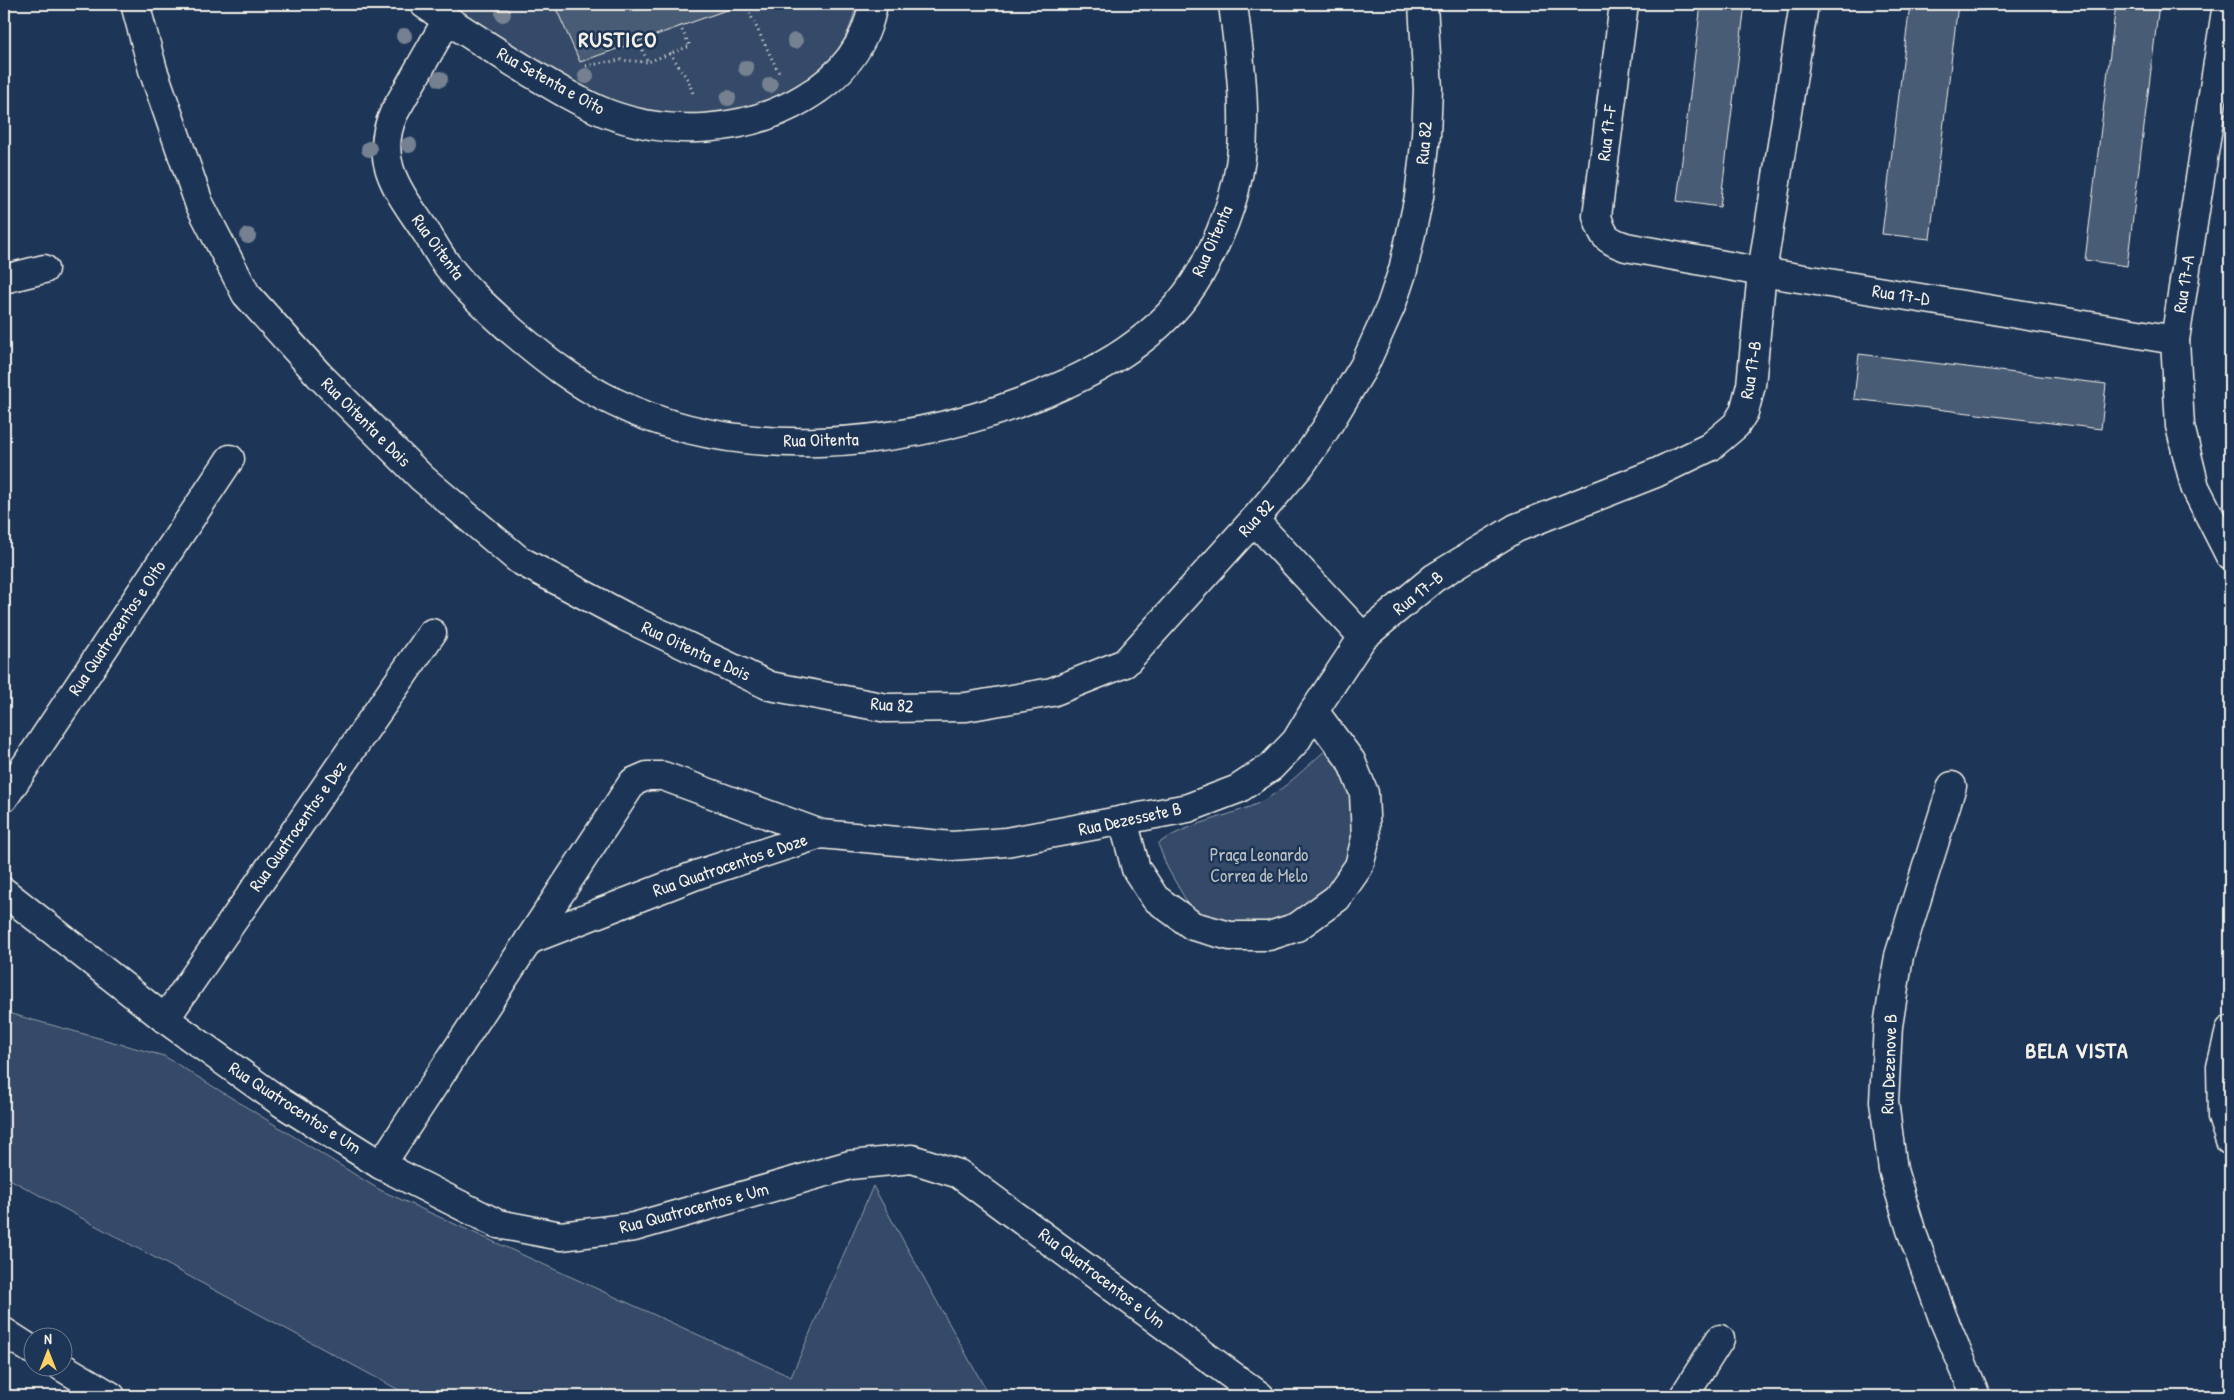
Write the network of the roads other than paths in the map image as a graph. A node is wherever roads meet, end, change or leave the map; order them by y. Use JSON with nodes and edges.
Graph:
{"nodes":[{"id":1,"x":135,"y":4,"type":"edge"},
{"id":2,"x":424,"y":4,"type":"edge"},
{"id":3,"x":873,"y":4,"type":"edge"},
{"id":4,"x":1233,"y":4,"type":"edge"},
{"id":5,"x":1423,"y":4,"type":"edge"},
{"id":6,"x":1624,"y":4,"type":"edge"},
{"id":7,"x":1804,"y":4,"type":"edge"},
{"id":8,"x":2227,"y":4,"type":"edge"},
{"id":9,"x":447,"y":20,"type":"junction"},
{"id":10,"x":1626,"y":247,"type":"joint"},
{"id":11,"x":44,"y":269,"type":"dead end"},
{"id":12,"x":1762,"y":272,"type":"junction"},
{"id":13,"x":4,"y":279,"type":"edge"},
{"id":14,"x":2175,"y":340,"type":"junction"},
{"id":15,"x":230,"y":459,"type":"dead end"},
{"id":16,"x":1254,"y":520,"type":"junction"},
{"id":17,"x":2230,"y":556,"type":"edge"},
{"id":18,"x":432,"y":633,"type":"dead end"},
{"id":19,"x":1363,"y":638,"type":"junction"},
{"id":20,"x":770,"y":686,"type":"joint"},
{"id":21,"x":1314,"y":711,"type":"junction"},
{"id":22,"x":1952,"y":786,"type":"dead end"},
{"id":23,"x":4,"y":798,"type":"edge"},
{"id":24,"x":1123,"y":820,"type":"junction"},
{"id":25,"x":822,"y":834,"type":"junction"},
{"id":26,"x":4,"y":892,"type":"edge"},
{"id":27,"x":529,"y":940,"type":"junction"},
{"id":28,"x":165,"y":1019,"type":"junction"},
{"id":29,"x":2230,"y":1030,"type":"edge"},
{"id":30,"x":2230,"y":1141,"type":"edge"},
{"id":31,"x":381,"y":1165,"type":"junction"},
{"id":32,"x":4,"y":1332,"type":"edge"},
{"id":33,"x":1720,"y":1339,"type":"dead end"},
{"id":34,"x":22,"y":1344,"type":"edge"},
{"id":35,"x":72,"y":1374,"type":"edge"},
{"id":36,"x":111,"y":1396,"type":"edge"},
{"id":37,"x":1260,"y":1396,"type":"edge"},
{"id":38,"x":1684,"y":1396,"type":"edge"},
{"id":39,"x":1976,"y":1396,"type":"edge"}],
"edges":[{"from":1,"to":20,"type":"street","name":"Rua Oitenta e Dois"},
{"from":2,"to":9,"type":"street","name":"Rua Setenta e Oito"},
{"from":3,"to":9,"type":"street","name":"Rua Setenta e Oito"},
{"from":4,"to":9,"type":"street","name":"Rua Oitenta"},
{"from":5,"to":16,"type":"street","name":"Rua 82"},
{"from":6,"to":10,"type":"street","name":"Rua 17-F"},
{"from":7,"to":12,"type":"street","name":"Rua 17-B"},
{"from":8,"to":14,"type":"street","name":"Rua 17-A"},
{"from":10,"to":12,"type":"street","name":"Rua 17-D"},
{"from":11,"to":13,"type":"street"},
{"from":12,"to":14,"type":"street","name":"Rua 17-D"},
{"from":12,"to":19,"type":"street","name":"Rua 17-B"},
{"from":14,"to":17,"type":"street","name":"Rua 17-A"},
{"from":15,"to":23,"type":"street","name":"Rua Quatrocentos e Oito"},
{"from":16,"to":19,"type":"street"},
{"from":16,"to":20,"type":"street","name":"Rua 82"},
{"from":18,"to":28,"type":"street","name":"Rua Quatrocentos e Dez"},
{"from":19,"to":21,"type":"street","name":"Rua Dezessete B"},
{"from":21,"to":24,"type":"street","name":"Rua Dezessete B"},
{"from":21,"to":24,"type":"street"},
{"from":22,"to":39,"type":"street","name":"Rua Dezenove B"},
{"from":24,"to":25,"type":"street","name":"Rua Dezessete B"},
{"from":25,"to":27,"type":"street","name":"Rua Quatrocentos e Doze"},
{"from":25,"to":27,"type":"street","name":"Rua Quatrocentos e Doze"},
{"from":26,"to":28,"type":"street","name":"Rua Quatrocentos e Um"},
{"from":27,"to":31,"type":"street","name":"Rua Quatrocentos e Doze"},
{"from":28,"to":31,"type":"street","name":"Rua Quatrocentos e Um"},
{"from":29,"to":30,"type":"street"},
{"from":31,"to":37,"type":"street","name":"Rua Quatrocentos e Um"},
{"from":32,"to":34,"type":"street"},
{"from":33,"to":38,"type":"street"},
{"from":35,"to":36,"type":"street"}]}
